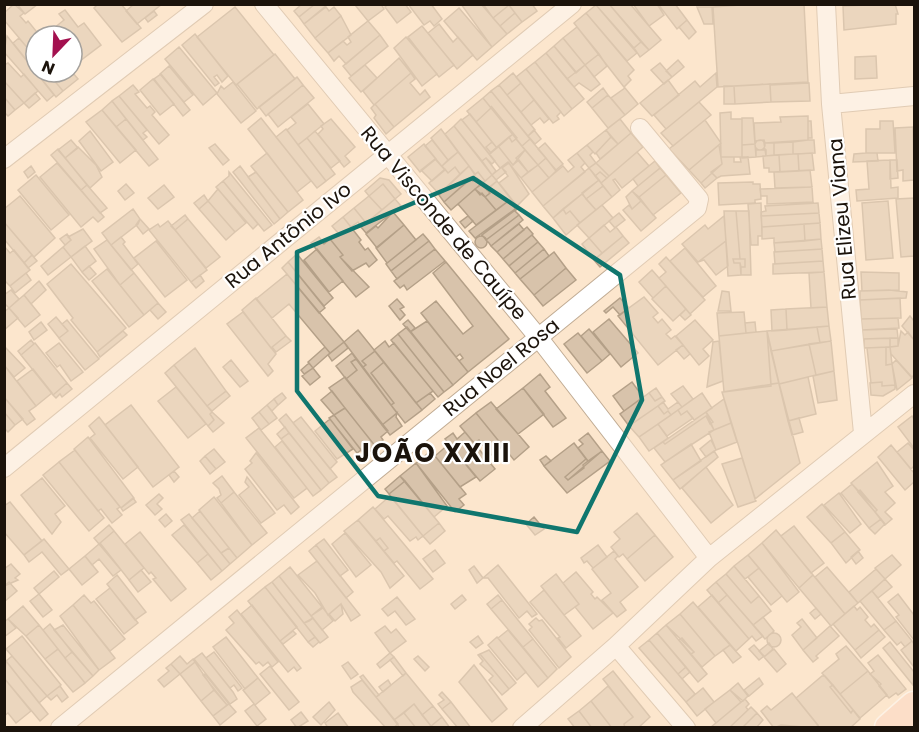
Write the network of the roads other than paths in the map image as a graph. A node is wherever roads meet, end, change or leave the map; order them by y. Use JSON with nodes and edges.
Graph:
{"nodes":[{"id":1,"x":204,"y":4,"type":"edge"},
{"id":2,"x":264,"y":4,"type":"edge"},
{"id":3,"x":572,"y":4,"type":"edge"},
{"id":4,"x":826,"y":4,"type":"edge"},
{"id":5,"x":915,"y":96,"type":"edge"},
{"id":6,"x":831,"y":104,"type":"junction"},
{"id":7,"x":640,"y":128,"type":"dead end"},
{"id":8,"x":387,"y":153,"type":"junction"},
{"id":9,"x":4,"y":159,"type":"edge"},
{"id":10,"x":538,"y":337,"type":"junction"},
{"id":11,"x":915,"y":394,"type":"edge"},
{"id":12,"x":863,"y":433,"type":"junction"},
{"id":13,"x":4,"y":468,"type":"edge"},
{"id":14,"x":709,"y":558,"type":"junction"},
{"id":15,"x":616,"y":646,"type":"junction"},
{"id":16,"x":915,"y":706,"type":"edge"},
{"id":17,"x":60,"y":728,"type":"edge"},
{"id":18,"x":522,"y":728,"type":"edge"},
{"id":19,"x":686,"y":728,"type":"edge"},
{"id":20,"x":889,"y":728,"type":"edge"}],
"edges":[{"from":1,"to":9,"type":"street"},
{"from":2,"to":8,"type":"street","name":"Rua Visconde de Cauípe"},
{"from":3,"to":8,"type":"street","name":"Rua Antônio Ivo"},
{"from":4,"to":6,"type":"street","name":"Rua Elizeu Viana"},
{"from":5,"to":6,"type":"street"},
{"from":6,"to":12,"type":"street","name":"Rua Elizeu Viana"},
{"from":7,"to":10,"type":"street","name":"Rua Noel Rosa"},
{"from":8,"to":10,"type":"street","name":"Rua Visconde de Cauípe"},
{"from":8,"to":13,"type":"street","name":"Rua Antônio Ivo"},
{"from":10,"to":14,"type":"street","name":"Rua Visconde de Cauípe"},
{"from":10,"to":17,"type":"street","name":"Rua Noel Rosa"},
{"from":11,"to":12,"type":"street"},
{"from":12,"to":14,"type":"street"},
{"from":14,"to":15,"type":"street"},
{"from":15,"to":18,"type":"street"},
{"from":15,"to":19,"type":"street"},
{"from":16,"to":20,"type":"main road"}]}
